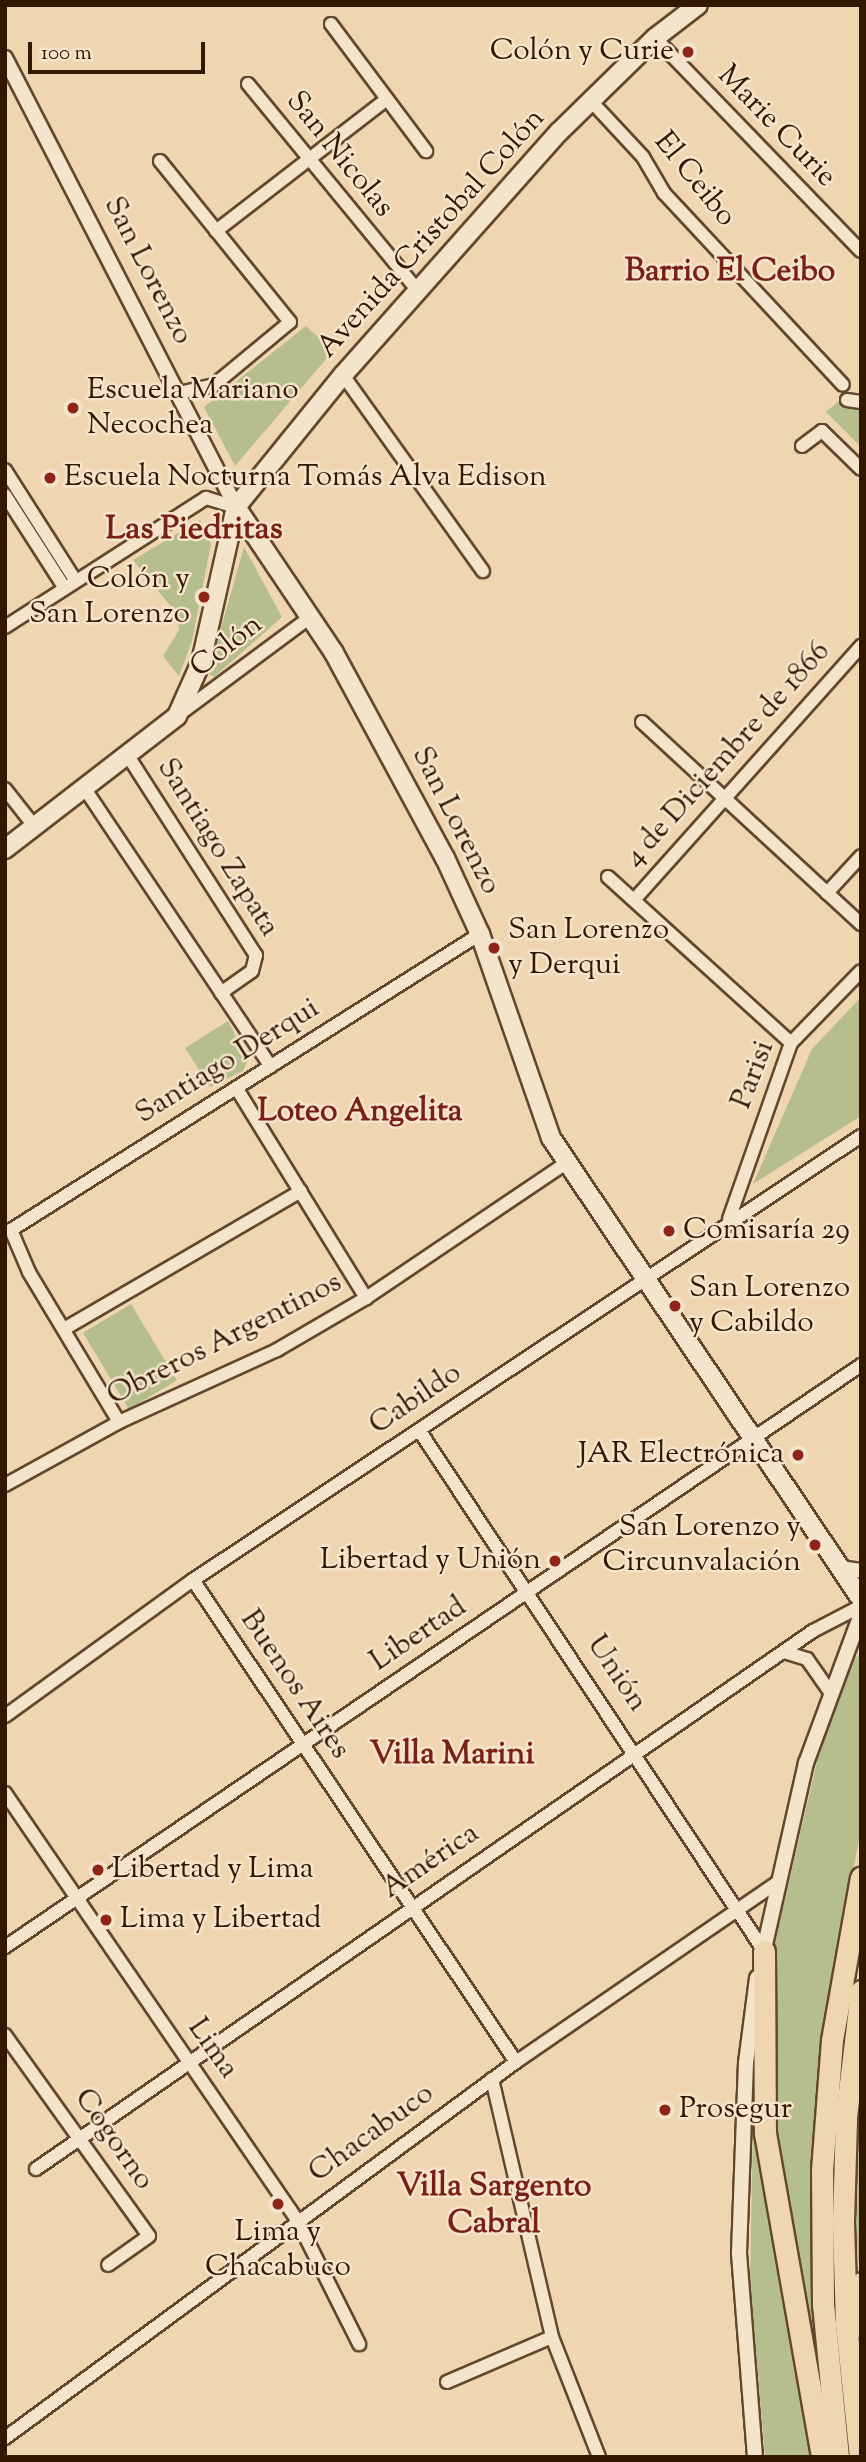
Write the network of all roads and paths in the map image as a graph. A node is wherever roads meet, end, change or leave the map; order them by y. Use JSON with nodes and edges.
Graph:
{"nodes":[{"id":1,"x":698,"y":5,"type":"edge"},
{"id":2,"x":331,"y":24,"type":"dead end"},
{"id":3,"x":655,"y":38,"type":"junction"},
{"id":4,"x":5,"y":58,"type":"edge"},
{"id":5,"x":248,"y":84,"type":"dead end"},
{"id":6,"x":387,"y":99,"type":"junction"},
{"id":7,"x":591,"y":101,"type":"junction"},
{"id":8,"x":426,"y":151,"type":"dead end"},
{"id":9,"x":307,"y":160,"type":"junction"},
{"id":10,"x":160,"y":161,"type":"dead end"},
{"id":11,"x":216,"y":231,"type":"junction"},
{"id":12,"x":861,"y":251,"type":"edge"},
{"id":13,"x":417,"y":290,"type":"junction"},
{"id":14,"x":343,"y":375,"type":"junction"},
{"id":15,"x":843,"y":385,"type":"dead end"},
{"id":16,"x":179,"y":393,"type":"junction"},
{"id":17,"x":847,"y":400,"type":"dead end"},
{"id":18,"x":861,"y":402,"type":"edge"},
{"id":19,"x":802,"y":446,"type":"dead end"},
{"id":20,"x":861,"y":469,"type":"edge"},
{"id":21,"x":5,"y":470,"type":"edge"},
{"id":22,"x":5,"y":495,"type":"edge"},
{"id":23,"x":236,"y":507,"type":"junction"},
{"id":24,"x":483,"y":570,"type":"dead end"},
{"id":25,"x":69,"y":583,"type":"junction"},
{"id":26,"x":309,"y":618,"type":"junction"},
{"id":27,"x":5,"y":627,"type":"edge"},
{"id":28,"x":861,"y":646,"type":"edge"},
{"id":29,"x":177,"y":716,"type":"junction"},
{"id":30,"x":642,"y":722,"type":"dead end"},
{"id":31,"x":128,"y":756,"type":"junction"},
{"id":32,"x":5,"y":789,"type":"edge"},
{"id":33,"x":85,"y":789,"type":"junction"},
{"id":34,"x":726,"y":799,"type":"junction"},
{"id":35,"x":34,"y":827,"type":"junction"},
{"id":36,"x":5,"y":849,"type":"edge"},
{"id":37,"x":861,"y":856,"type":"edge"},
{"id":38,"x":608,"y":877,"type":"dead end"},
{"id":39,"x":827,"y":892,"type":"junction"},
{"id":40,"x":634,"y":900,"type":"junction"},
{"id":41,"x":861,"y":923,"type":"edge"},
{"id":42,"x":480,"y":934,"type":"junction"},
{"id":43,"x":861,"y":971,"type":"edge"},
{"id":44,"x":221,"y":993,"type":"junction"},
{"id":45,"x":792,"y":1043,"type":"junction"},
{"id":46,"x":271,"y":1067,"type":"junction"},
{"id":47,"x":237,"y":1089,"type":"junction"},
{"id":48,"x":861,"y":1136,"type":"edge"},
{"id":49,"x":566,"y":1163,"type":"junction"},
{"id":50,"x":301,"y":1191,"type":"junction"},
{"id":51,"x":729,"y":1219,"type":"junction"},
{"id":52,"x":644,"y":1277,"type":"junction"},
{"id":53,"x":366,"y":1298,"type":"junction"},
{"id":54,"x":64,"y":1329,"type":"junction"},
{"id":55,"x":861,"y":1365,"type":"edge"},
{"id":56,"x":119,"y":1422,"type":"junction"},
{"id":57,"x":419,"y":1430,"type":"junction"},
{"id":58,"x":752,"y":1437,"type":"junction"},
{"id":59,"x":7,"y":1480,"type":"edge"},
{"id":60,"x":840,"y":1568,"type":"junction"},
{"id":61,"x":861,"y":1572,"type":"edge"},
{"id":62,"x":192,"y":1580,"type":"junction"},
{"id":63,"x":530,"y":1592,"type":"junction"},
{"id":64,"x":861,"y":1599,"type":"edge"},
{"id":65,"x":861,"y":1606,"type":"edge"},
{"id":66,"x":861,"y":1614,"type":"edge"},
{"id":67,"x":861,"y":1642,"type":"edge"},
{"id":68,"x":785,"y":1651,"type":"junction"},
{"id":69,"x":841,"y":1658,"type":"junction"},
{"id":70,"x":829,"y":1691,"type":"junction"},
{"id":71,"x":5,"y":1716,"type":"edge"},
{"id":72,"x":303,"y":1745,"type":"junction"},
{"id":73,"x":638,"y":1754,"type":"junction"},
{"id":74,"x":5,"y":1793,"type":"edge"},
{"id":75,"x":861,"y":1878,"type":"edge"},
{"id":76,"x":776,"y":1883,"type":"junction"},
{"id":77,"x":75,"y":1898,"type":"junction"},
{"id":78,"x":410,"y":1908,"type":"junction"},
{"id":79,"x":737,"y":1914,"type":"junction"},
{"id":80,"x":5,"y":1947,"type":"edge"},
{"id":81,"x":764,"y":1951,"type":"junction"},
{"id":82,"x":861,"y":1991,"type":"edge"},
{"id":83,"x":5,"y":2035,"type":"edge"},
{"id":84,"x":187,"y":2059,"type":"junction"},
{"id":85,"x":516,"y":2062,"type":"junction"},
{"id":86,"x":492,"y":2079,"type":"junction"},
{"id":87,"x":80,"y":2138,"type":"junction"},
{"id":88,"x":36,"y":2169,"type":"dead end"},
{"id":89,"x":298,"y":2220,"type":"junction"},
{"id":90,"x":108,"y":2265,"type":"dead end"},
{"id":91,"x":861,"y":2283,"type":"edge"},
{"id":92,"x":552,"y":2337,"type":"junction"},
{"id":93,"x":359,"y":2344,"type":"dead end"},
{"id":94,"x":447,"y":2382,"type":"dead end"},
{"id":95,"x":855,"y":2416,"type":"junction"},
{"id":96,"x":7,"y":2433,"type":"edge"},
{"id":97,"x":599,"y":2457,"type":"edge"},
{"id":98,"x":755,"y":2457,"type":"edge"},
{"id":99,"x":822,"y":2457,"type":"edge"},
{"id":100,"x":838,"y":2457,"type":"edge"},
{"id":101,"x":860,"y":2457,"type":"edge"}],
"edges":[{"from":1,"to":3,"type":"main road","name":"Avenida Cristobal Colón"},
{"from":2,"to":6,"type":"street"},
{"from":3,"to":7,"type":"main road","name":"Avenida Cristobal Colón"},
{"from":3,"to":12,"type":"street","name":"Marie Curie"},
{"from":4,"to":16,"type":"street","name":"San Lorenzo"},
{"from":5,"to":9,"type":"street","name":"San Nicolas"},
{"from":6,"to":8,"type":"street"},
{"from":6,"to":9,"type":"street"},
{"from":7,"to":13,"type":"main road","name":"Avenida Cristobal Colón"},
{"from":7,"to":15,"type":"street","name":"El Ceibo"},
{"from":9,"to":11,"type":"street"},
{"from":9,"to":13,"type":"street","name":"San Nicolas"},
{"from":10,"to":11,"type":"street"},
{"from":11,"to":16,"type":"street"},
{"from":13,"to":14,"type":"main road","name":"Avenida Cristobal Colón"},
{"from":14,"to":23,"type":"main road","name":"Avenida Cristobal Colón"},
{"from":14,"to":24,"type":"street"},
{"from":16,"to":23,"type":"street","name":"San Lorenzo"},
{"from":17,"to":18,"type":"street"},
{"from":19,"to":20,"type":"street"},
{"from":21,"to":25,"type":"street"},
{"from":22,"to":25,"type":"street"},
{"from":23,"to":25,"type":"street"},
{"from":23,"to":26,"type":"main road","name":"San Lorenzo"},
{"from":23,"to":29,"type":"main road","name":"Avenida Cristobal Colón"},
{"from":25,"to":27,"type":"street"},
{"from":26,"to":29,"type":"street","name":"Colón"},
{"from":26,"to":42,"type":"main road","name":"San Lorenzo"},
{"from":28,"to":34,"type":"street","name":"4 de Diciembre de 1866"},
{"from":29,"to":31,"type":"main road","name":"Avenida Cristobal Colón"},
{"from":30,"to":34,"type":"street"},
{"from":31,"to":33,"type":"main road","name":"Avenida Cristobal Colón"},
{"from":31,"to":44,"type":"street","name":"Santiago Zapata"},
{"from":32,"to":35,"type":"street"},
{"from":33,"to":35,"type":"main road","name":"Avenida Cristobal Colón"},
{"from":33,"to":44,"type":"street"},
{"from":34,"to":39,"type":"street"},
{"from":34,"to":40,"type":"street","name":"4 de Diciembre de 1866"},
{"from":35,"to":36,"type":"main road","name":"Avenida Cristobal Colón"},
{"from":37,"to":39,"type":"street"},
{"from":38,"to":40,"type":"street"},
{"from":39,"to":41,"type":"street"},
{"from":40,"to":45,"type":"street"},
{"from":42,"to":46,"type":"street","name":"Santiago Derqui"},
{"from":42,"to":49,"type":"main road","name":"San Lorenzo"},
{"from":43,"to":45,"type":"street","name":"Parisi"},
{"from":44,"to":46,"type":"street"},
{"from":45,"to":51,"type":"street","name":"Parisi"},
{"from":46,"to":47,"type":"street","name":"Santiago Derqui"},
{"from":47,"to":50,"type":"street"},
{"from":47,"to":54,"type":"street","name":"Santiago Derqui"},
{"from":48,"to":51,"type":"street","name":"Cabildo"},
{"from":49,"to":52,"type":"main road","name":"San Lorenzo"},
{"from":49,"to":53,"type":"street","name":"Obreros Argentinos"},
{"from":50,"to":53,"type":"street"},
{"from":50,"to":54,"type":"street"},
{"from":51,"to":52,"type":"street","name":"Cabildo"},
{"from":52,"to":57,"type":"street","name":"Cabildo"},
{"from":52,"to":58,"type":"main road","name":"San Lorenzo"},
{"from":53,"to":56,"type":"street","name":"Obreros Argentinos"},
{"from":54,"to":56,"type":"street"},
{"from":55,"to":58,"type":"street","name":"Libertad"},
{"from":56,"to":59,"type":"street","name":"Obreros Argentinos"},
{"from":57,"to":62,"type":"street","name":"Cabildo"},
{"from":57,"to":63,"type":"street","name":"Unión"},
{"from":58,"to":60,"type":"main road","name":"San Lorenzo"},
{"from":58,"to":63,"type":"street","name":"Libertad"},
{"from":60,"to":61,"type":"street"},
{"from":60,"to":64,"type":"main road","name":"San Lorenzo"},
{"from":62,"to":71,"type":"street","name":"Cabildo"},
{"from":62,"to":72,"type":"street","name":"Buenos Aires"},
{"from":63,"to":72,"type":"street","name":"Libertad"},
{"from":63,"to":73,"type":"street","name":"Unión"},
{"from":65,"to":68,"type":"street","name":"América"},
{"from":66,"to":69,"type":"street"},
{"from":67,"to":69,"type":"street"},
{"from":68,"to":70,"type":"street"},
{"from":68,"to":73,"type":"street","name":"América"},
{"from":69,"to":70,"type":"street"},
{"from":70,"to":76,"type":"street"},
{"from":72,"to":77,"type":"street","name":"Libertad"},
{"from":72,"to":78,"type":"street","name":"Buenos Aires"},
{"from":73,"to":78,"type":"street","name":"América"},
{"from":73,"to":79,"type":"street","name":"Unión"},
{"from":74,"to":77,"type":"street","name":"Lima"},
{"from":75,"to":100,"type":"highway"},
{"from":76,"to":79,"type":"street","name":"Chacabuco"},
{"from":76,"to":81,"type":"street"},
{"from":77,"to":80,"type":"street","name":"Libertad"},
{"from":77,"to":84,"type":"street","name":"Lima"},
{"from":78,"to":84,"type":"street","name":"América"},
{"from":78,"to":85,"type":"street","name":"Buenos Aires"},
{"from":79,"to":81,"type":"street","name":"Unión"},
{"from":79,"to":85,"type":"street","name":"Chacabuco"},
{"from":81,"to":98,"type":"street"},
{"from":81,"to":99,"type":"highway"},
{"from":82,"to":95,"type":"highway"},
{"from":83,"to":87,"type":"street","name":"Cogorno"},
{"from":84,"to":87,"type":"street","name":"América"},
{"from":84,"to":89,"type":"street","name":"Lima"},
{"from":85,"to":86,"type":"street","name":"Chacabuco"},
{"from":86,"to":89,"type":"street","name":"Chacabuco"},
{"from":86,"to":92,"type":"street"},
{"from":87,"to":88,"type":"street","name":"América"},
{"from":87,"to":90,"type":"street","name":"Cogorno"},
{"from":89,"to":93,"type":"street","name":"Lima"},
{"from":89,"to":96,"type":"street","name":"Chacabuco"},
{"from":91,"to":95,"type":"highway"},
{"from":92,"to":94,"type":"street"},
{"from":92,"to":97,"type":"street"},
{"from":95,"to":101,"type":"highway"}]}
